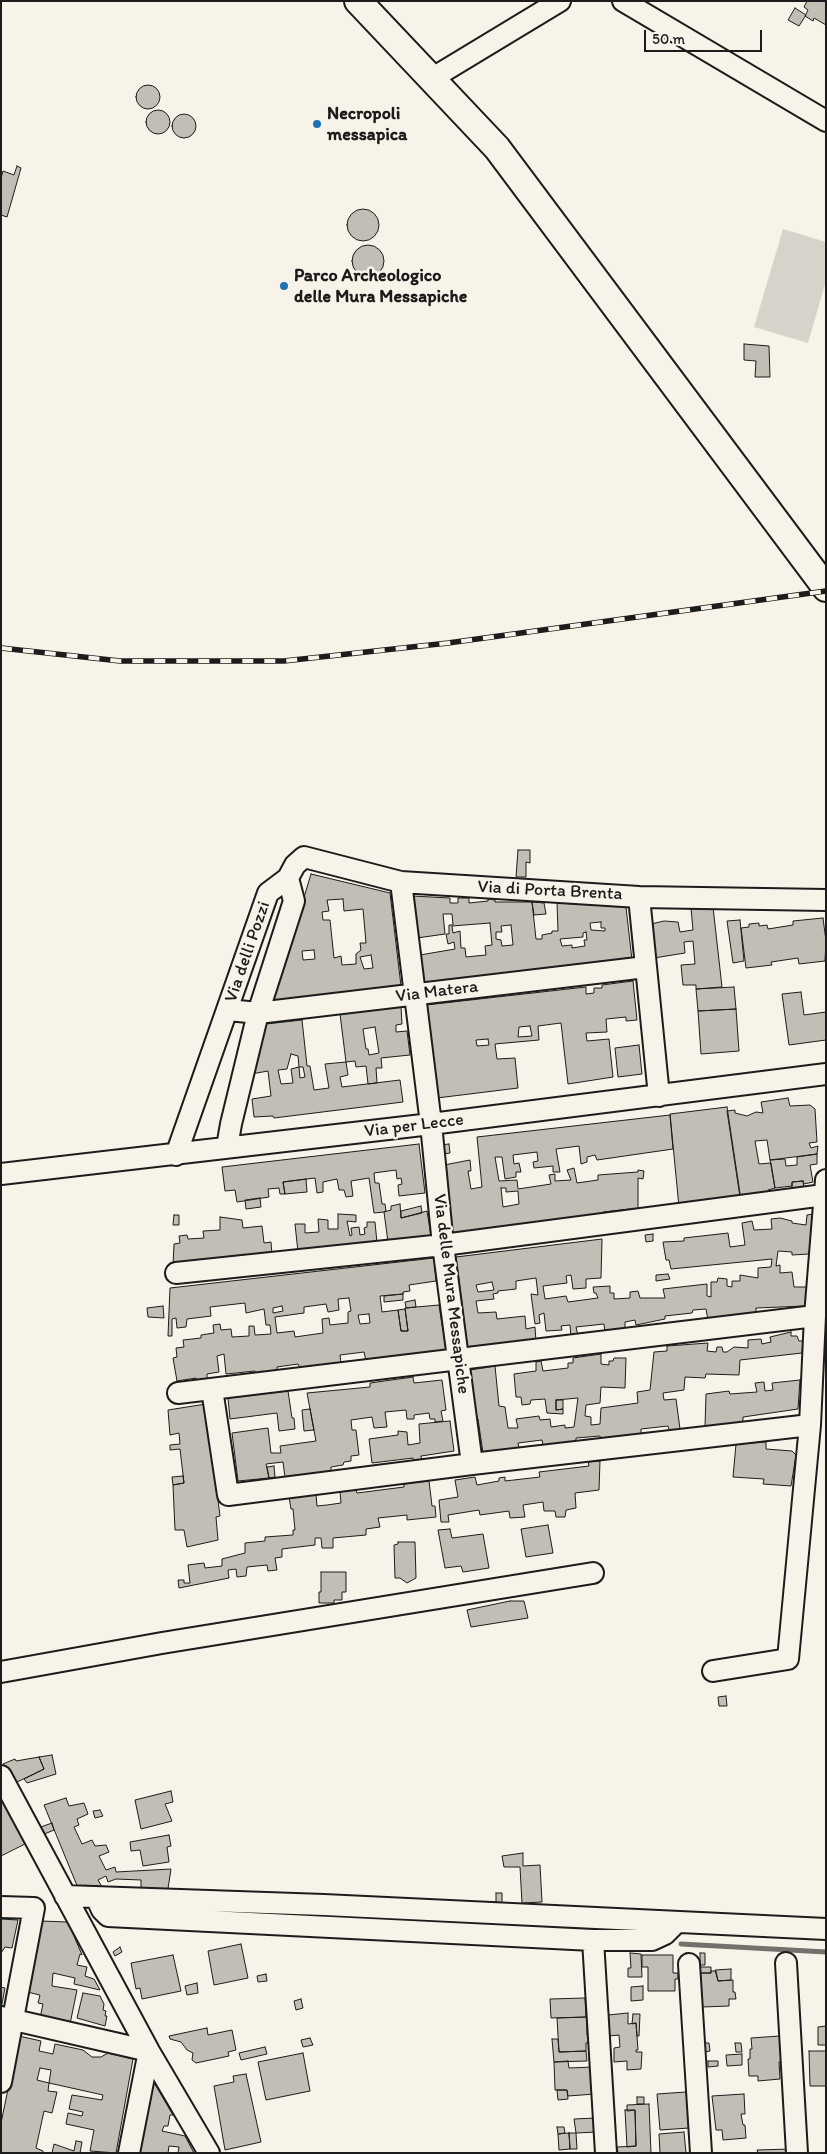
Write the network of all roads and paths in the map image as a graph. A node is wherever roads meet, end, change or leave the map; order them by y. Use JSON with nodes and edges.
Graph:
{"nodes":[{"id":1,"x":358,"y":1,"type":"edge"},
{"id":2,"x":560,"y":1,"type":"edge"},
{"id":3,"x":623,"y":1,"type":"edge"},
{"id":4,"x":432,"y":79,"type":"junction"},
{"id":5,"x":826,"y":121,"type":"edge"},
{"id":6,"x":821,"y":582,"type":"edge"},
{"id":7,"x":288,"y":878,"type":"junction"},
{"id":8,"x":400,"y":882,"type":"junction"},
{"id":9,"x":639,"y":897,"type":"junction"},
{"id":10,"x":826,"y":900,"type":"edge"},
{"id":11,"x":646,"y":967,"type":"junction"},
{"id":12,"x":413,"y":995,"type":"junction"},
{"id":13,"x":228,"y":1010,"type":"junction"},
{"id":14,"x":258,"y":1013,"type":"junction"},
{"id":15,"x":826,"y":1074,"type":"edge"},
{"id":16,"x":659,"y":1096,"type":"junction"},
{"id":17,"x":431,"y":1124,"type":"junction"},
{"id":18,"x":227,"y":1147,"type":"junction"},
{"id":19,"x":176,"y":1155,"type":"junction"},
{"id":20,"x":1,"y":1174,"type":"edge"},
{"id":21,"x":825,"y":1188,"type":"edge"},
{"id":22,"x":443,"y":1245,"type":"junction"},
{"id":23,"x":176,"y":1273,"type":"dead end"},
{"id":24,"x":815,"y":1316,"type":"junction"},
{"id":25,"x":458,"y":1360,"type":"junction"},
{"id":26,"x":212,"y":1389,"type":"junction"},
{"id":27,"x":178,"y":1393,"type":"dead end"},
{"id":28,"x":810,"y":1425,"type":"junction"},
{"id":29,"x":472,"y":1464,"type":"junction"},
{"id":30,"x":593,"y":1573,"type":"dead end"},
{"id":31,"x":713,"y":1671,"type":"dead end"},
{"id":32,"x":1,"y":1672,"type":"edge"},
{"id":33,"x":1,"y":1776,"type":"edge"},
{"id":34,"x":65,"y":1896,"type":"junction"},
{"id":35,"x":96,"y":1897,"type":"junction"},
{"id":36,"x":1,"y":1907,"type":"edge"},
{"id":37,"x":677,"y":1922,"type":"junction"},
{"id":38,"x":826,"y":1930,"type":"edge"},
{"id":39,"x":593,"y":1940,"type":"junction"},
{"id":40,"x":786,"y":1962,"type":"dead end"},
{"id":41,"x":689,"y":1964,"type":"dead end"},
{"id":42,"x":8,"y":2018,"type":"edge"},
{"id":43,"x":150,"y":2051,"type":"junction"},
{"id":44,"x":1,"y":2082,"type":"edge"},
{"id":45,"x":129,"y":2153,"type":"edge"},
{"id":46,"x":209,"y":2153,"type":"edge"},
{"id":47,"x":606,"y":2153,"type":"edge"},
{"id":48,"x":701,"y":2153,"type":"edge"},
{"id":49,"x":797,"y":2153,"type":"edge"}],
"edges":[{"from":1,"to":4,"type":"main road"},
{"from":2,"to":4,"type":"street"},
{"from":3,"to":5,"type":"street"},
{"from":4,"to":6,"type":"main road"},
{"from":7,"to":8,"type":"street","name":"Via di Porta Brenta"},
{"from":7,"to":13,"type":"street","name":"Via delli Pozzi"},
{"from":7,"to":14,"type":"street","name":"Via delli Pozzi"},
{"from":8,"to":9,"type":"street","name":"Via di Porta Brenta"},
{"from":8,"to":12,"type":"street","name":"Via delle Mura Messapiche"},
{"from":9,"to":10,"type":"street","name":"Via di Porta Brenta"},
{"from":9,"to":11,"type":"street"},
{"from":11,"to":12,"type":"street","name":"Via Matera"},
{"from":11,"to":16,"type":"street"},
{"from":12,"to":14,"type":"street","name":"Via Matera"},
{"from":12,"to":17,"type":"street","name":"Via delle Mura Messapiche"},
{"from":13,"to":14,"type":"street","name":"Via Matera"},
{"from":13,"to":19,"type":"street","name":"Via delli Pozzi"},
{"from":14,"to":18,"type":"street","name":"Via delli Pozzi"},
{"from":15,"to":16,"type":"street","name":"Via per Lecce"},
{"from":16,"to":17,"type":"street","name":"Via per Lecce"},
{"from":17,"to":18,"type":"street","name":"Via per Lecce"},
{"from":17,"to":22,"type":"street","name":"Via delle Mura Messapiche"},
{"from":18,"to":19,"type":"street","name":"Via per Lecce"},
{"from":19,"to":20,"type":"street","name":"Via per Lecce"},
{"from":21,"to":22,"type":"street"},
{"from":21,"to":24,"type":"street"},
{"from":22,"to":23,"type":"street"},
{"from":22,"to":25,"type":"street","name":"Via delle Mura Messapiche"},
{"from":24,"to":25,"type":"street"},
{"from":24,"to":28,"type":"street"},
{"from":25,"to":26,"type":"street"},
{"from":25,"to":29,"type":"street","name":"Via delle Mura Messapiche"},
{"from":26,"to":27,"type":"street"},
{"from":26,"to":29,"type":"street"},
{"from":28,"to":29,"type":"street"},
{"from":28,"to":31,"type":"street"},
{"from":30,"to":32,"type":"street"},
{"from":33,"to":34,"type":"street"},
{"from":34,"to":35,"type":"street"},
{"from":34,"to":43,"type":"street"},
{"from":35,"to":37,"type":"street"},
{"from":35,"to":39,"type":"street"},
{"from":36,"to":42,"type":"street"},
{"from":37,"to":38,"type":"street"},
{"from":37,"to":39,"type":"street"},
{"from":39,"to":47,"type":"street"},
{"from":40,"to":49,"type":"street"},
{"from":41,"to":48,"type":"street"},
{"from":42,"to":43,"type":"street"},
{"from":42,"to":44,"type":"street"},
{"from":43,"to":45,"type":"street"},
{"from":43,"to":46,"type":"street"}]}
